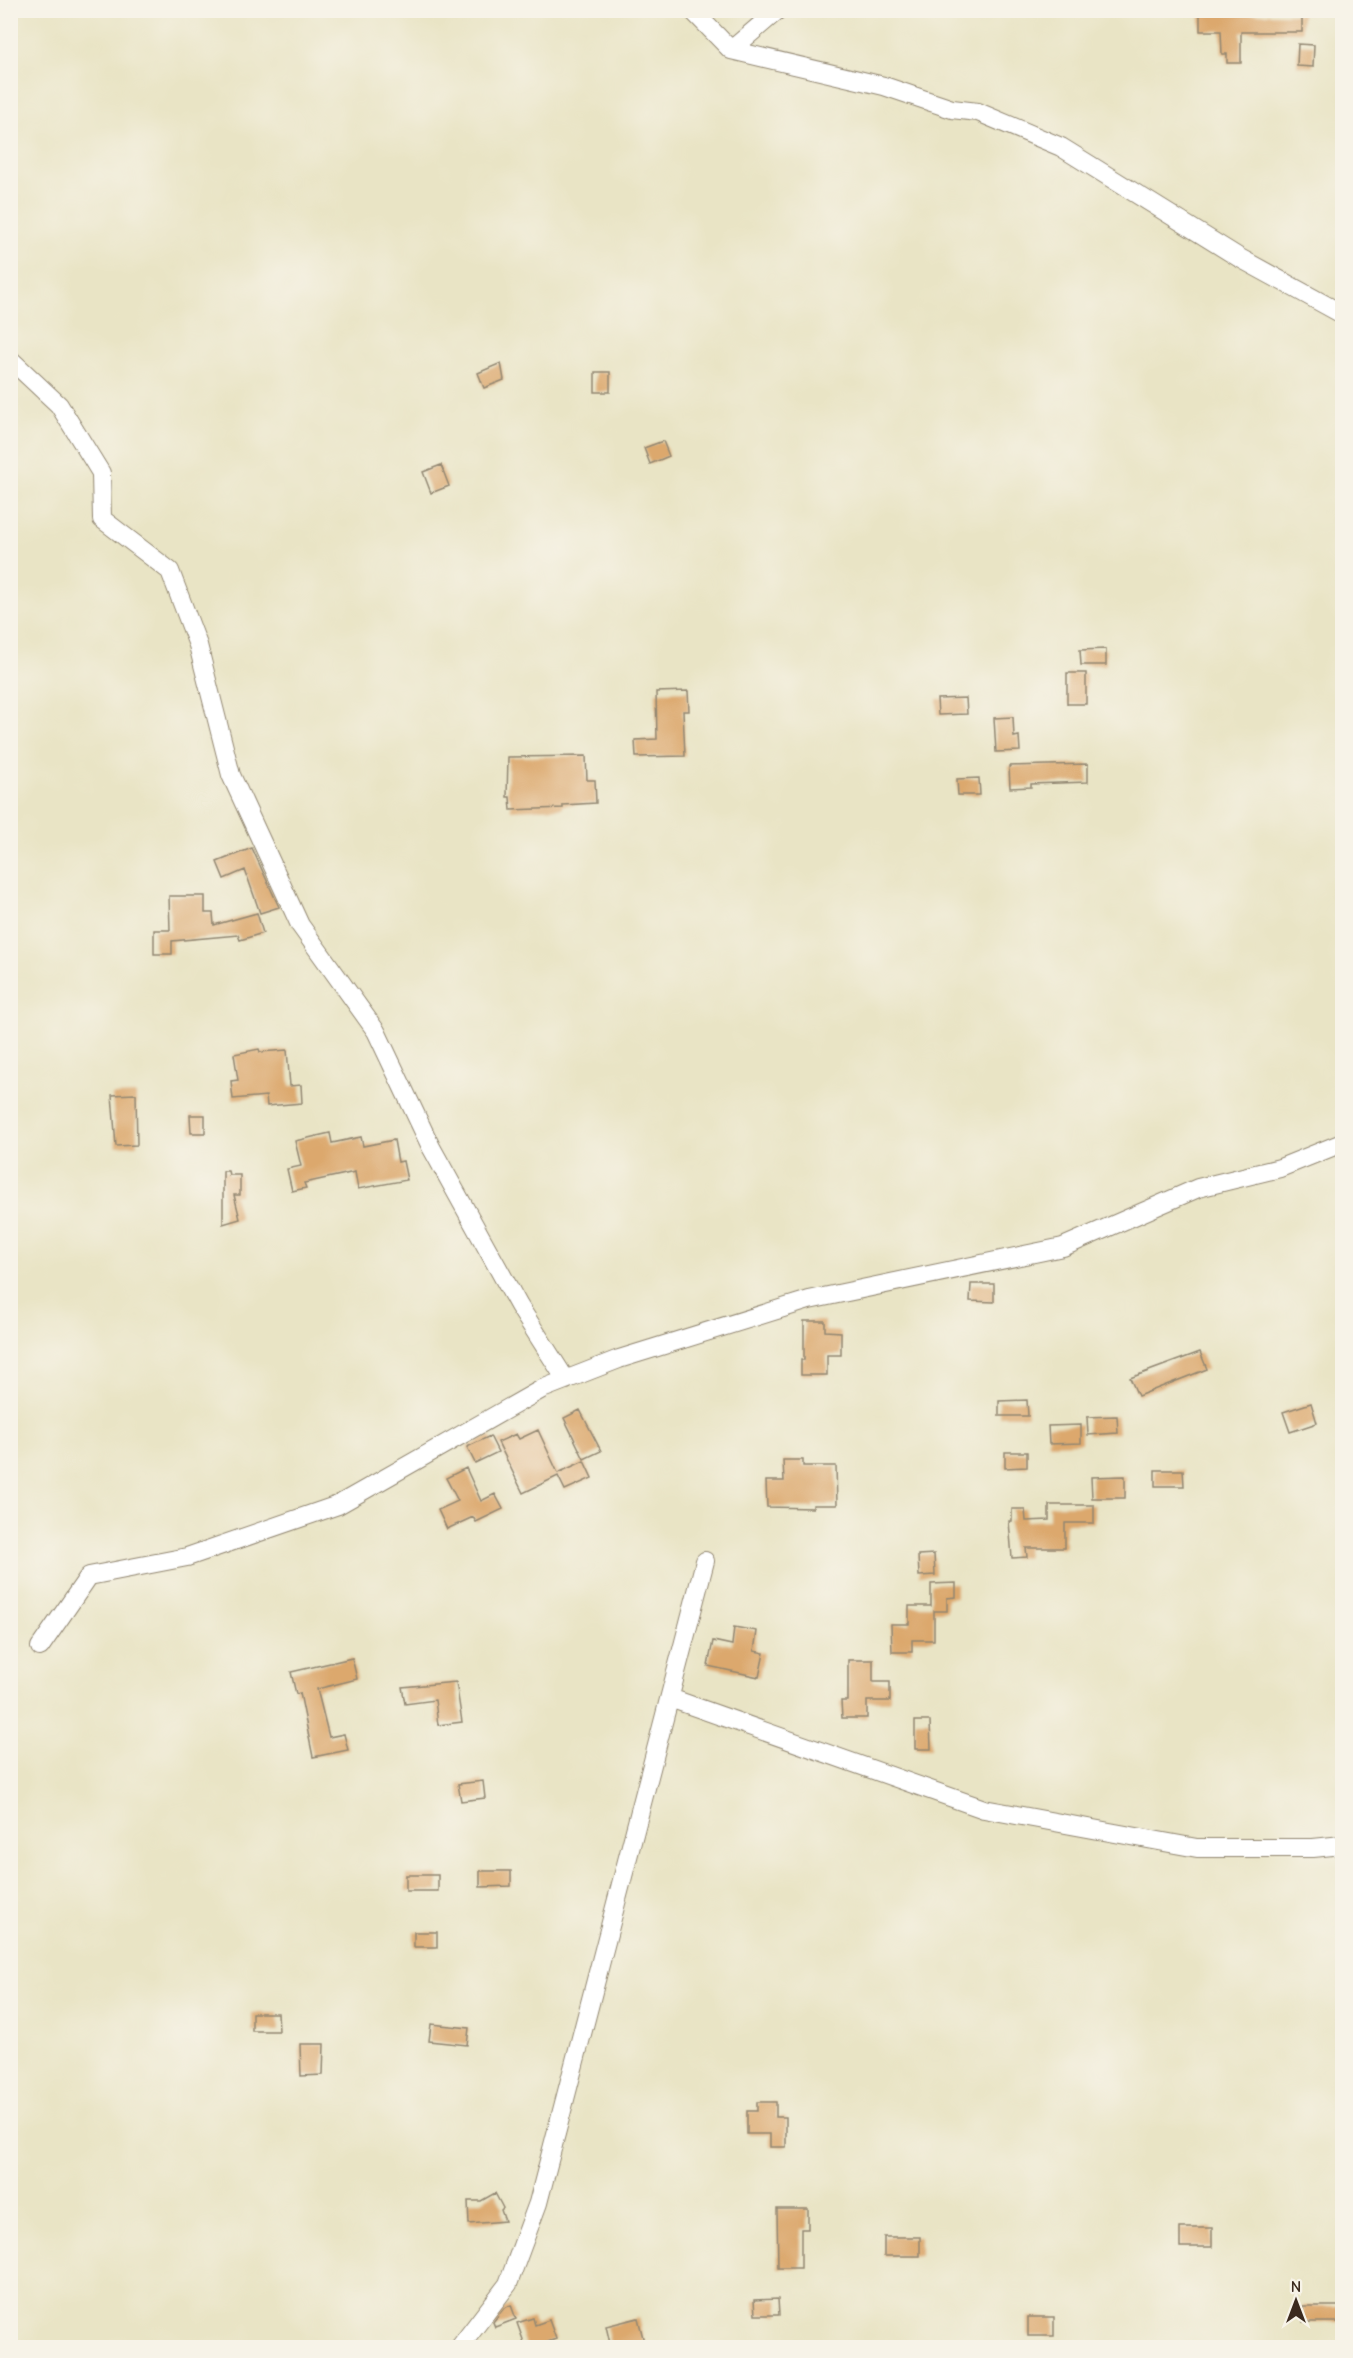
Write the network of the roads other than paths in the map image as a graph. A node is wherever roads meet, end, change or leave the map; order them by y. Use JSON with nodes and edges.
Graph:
{"nodes":[{"id":1,"x":692,"y":10,"type":"edge"},
{"id":2,"x":778,"y":10,"type":"edge"},
{"id":3,"x":731,"y":50,"type":"junction"},
{"id":4,"x":1342,"y":314,"type":"edge"},
{"id":5,"x":10,"y":359,"type":"edge"},
{"id":6,"x":1342,"y":1143,"type":"edge"},
{"id":7,"x":566,"y":1380,"type":"junction"},
{"id":8,"x":705,"y":1561,"type":"dead end"},
{"id":9,"x":40,"y":1647,"type":"dead end"},
{"id":10,"x":670,"y":1698,"type":"junction"},
{"id":11,"x":1342,"y":1845,"type":"edge"},
{"id":12,"x":459,"y":2348,"type":"edge"}],
"edges":[{"from":1,"to":3,"type":"street"},
{"from":2,"to":3,"type":"street"},
{"from":3,"to":4,"type":"street"},
{"from":5,"to":7,"type":"street"},
{"from":6,"to":7,"type":"street"},
{"from":7,"to":9,"type":"street"},
{"from":8,"to":10,"type":"street"},
{"from":10,"to":11,"type":"street"},
{"from":10,"to":12,"type":"street"}]}
